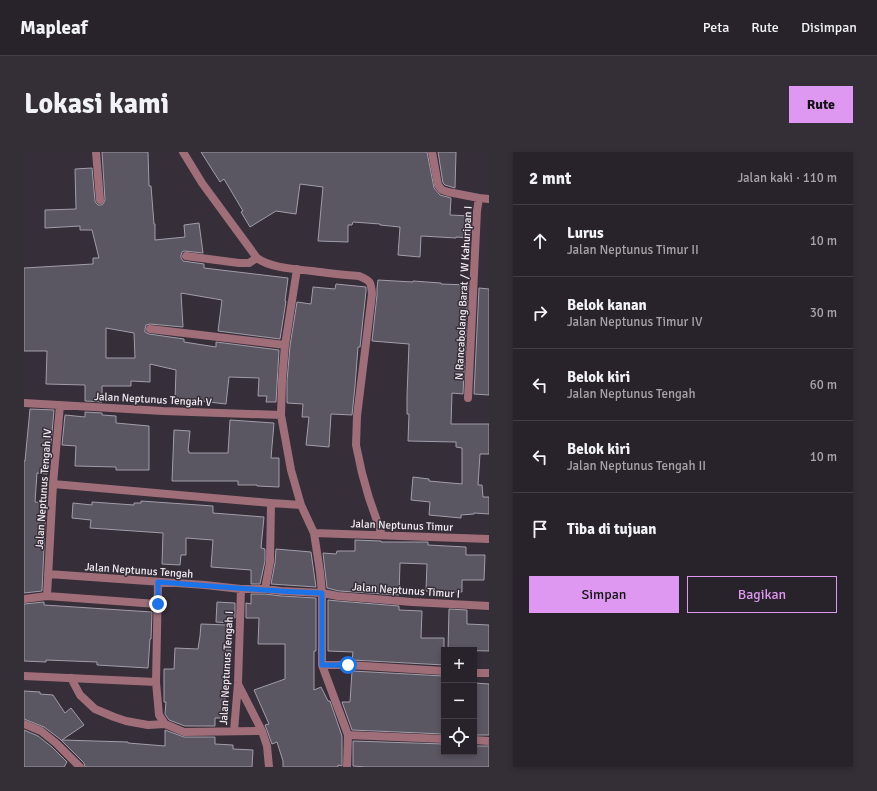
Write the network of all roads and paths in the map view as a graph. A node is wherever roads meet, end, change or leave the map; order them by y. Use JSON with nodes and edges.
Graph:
{"nodes":[{"id":1,"x":96,"y":152,"type":"edge"},
{"id":2,"x":183,"y":152,"type":"edge"},
{"id":3,"x":432,"y":152,"type":"edge"},
{"id":4,"x":479,"y":198,"type":"junction"},
{"id":5,"x":489,"y":199,"type":"edge"},
{"id":6,"x":100,"y":200,"type":"dead end"},
{"id":7,"x":186,"y":256,"type":"dead end"},
{"id":8,"x":256,"y":258,"type":"junction"},
{"id":9,"x":297,"y":269,"type":"junction"},
{"id":10,"x":150,"y":329,"type":"dead end"},
{"id":11,"x":285,"y":346,"type":"junction"},
{"id":12,"x":468,"y":398,"type":"dead end"},
{"id":13,"x":24,"y":403,"type":"edge"},
{"id":14,"x":60,"y":405,"type":"junction"},
{"id":15,"x":281,"y":415,"type":"junction"},
{"id":16,"x":53,"y":484,"type":"junction"},
{"id":17,"x":271,"y":503,"type":"junction"},
{"id":18,"x":301,"y":505,"type":"junction"},
{"id":19,"x":314,"y":533,"type":"junction"},
{"id":20,"x":382,"y":535,"type":"junction"},
{"id":21,"x":489,"y":539,"type":"edge"},
{"id":22,"x":48,"y":574,"type":"junction"},
{"id":23,"x":158,"y":582,"type":"junction"},
{"id":24,"x":241,"y":589,"type":"junction"},
{"id":25,"x":265,"y":589,"type":"junction"},
{"id":26,"x":322,"y":593,"type":"junction"},
{"id":27,"x":47,"y":596,"type":"junction"},
{"id":28,"x":24,"y":599,"type":"edge"},
{"id":29,"x":158,"y":604,"type":"junction"},
{"id":30,"x":489,"y":606,"type":"edge"},
{"id":31,"x":322,"y":665,"type":"junction"},
{"id":32,"x":441,"y":671,"type":"edge"},
{"id":33,"x":477,"y":673,"type":"edge"},
{"id":34,"x":489,"y":673,"type":"edge"},
{"id":35,"x":24,"y":676,"type":"edge"},
{"id":36,"x":71,"y":678,"type":"junction"},
{"id":37,"x":156,"y":682,"type":"junction"},
{"id":38,"x":238,"y":683,"type":"junction"},
{"id":39,"x":24,"y":724,"type":"edge"},
{"id":40,"x":165,"y":724,"type":"junction"},
{"id":41,"x":234,"y":731,"type":"junction"},
{"id":42,"x":262,"y":731,"type":"junction"},
{"id":43,"x":348,"y":735,"type":"junction"},
{"id":44,"x":441,"y":739,"type":"edge"},
{"id":45,"x":477,"y":740,"type":"edge"},
{"id":46,"x":489,"y":741,"type":"edge"},
{"id":47,"x":80,"y":767,"type":"edge"},
{"id":48,"x":269,"y":767,"type":"edge"},
{"id":49,"x":347,"y":767,"type":"edge"}],
"edges":[{"from":1,"to":6,"type":"street"},
{"from":2,"to":8,"type":"street"},
{"from":3,"to":4,"type":"street"},
{"from":4,"to":5,"type":"street","name":"N Rancabolang Barat / W Kahuripan I"},
{"from":4,"to":12,"type":"street","name":"N Rancabolang Barat / W Kahuripan I"},
{"from":7,"to":8,"type":"street"},
{"from":8,"to":9,"type":"street"},
{"from":9,"to":11,"type":"street"},
{"from":9,"to":20,"type":"street"},
{"from":10,"to":11,"type":"street"},
{"from":11,"to":15,"type":"street"},
{"from":13,"to":14,"type":"street","name":"Jalan Neptunus Tengah V"},
{"from":14,"to":15,"type":"street","name":"Jalan Neptunus Tengah V"},
{"from":14,"to":16,"type":"street","name":"Jalan Neptunus Tengah IV"},
{"from":15,"to":18,"type":"street"},
{"from":16,"to":17,"type":"street"},
{"from":16,"to":22,"type":"street","name":"Jalan Neptunus Tengah IV"},
{"from":17,"to":18,"type":"street"},
{"from":17,"to":25,"type":"street"},
{"from":18,"to":19,"type":"street"},
{"from":19,"to":20,"type":"street","name":"Jalan Neptunus Timur"},
{"from":19,"to":26,"type":"street"},
{"from":20,"to":21,"type":"street","name":"Jalan Neptunus Timur"},
{"from":22,"to":23,"type":"street","name":"Jalan Neptunus Tengah"},
{"from":22,"to":27,"type":"street"},
{"from":23,"to":24,"type":"street","name":"Jalan Neptunus Tengah"},
{"from":23,"to":29,"type":"street"},
{"from":24,"to":25,"type":"street","name":"Jalan Neptunus Tengah"},
{"from":24,"to":38,"type":"street","name":"Jalan Neptunus Tengah I"},
{"from":25,"to":26,"type":"street","name":"Jalan Neptunus Tengah"},
{"from":26,"to":30,"type":"street","name":"Jalan Neptunus Timur I"},
{"from":26,"to":31,"type":"street"},
{"from":27,"to":28,"type":"street"},
{"from":27,"to":29,"type":"street"},
{"from":29,"to":37,"type":"street"},
{"from":31,"to":32,"type":"street"},
{"from":31,"to":43,"type":"street"},
{"from":33,"to":34,"type":"street"},
{"from":35,"to":36,"type":"street"},
{"from":36,"to":37,"type":"street"},
{"from":36,"to":40,"type":"street"},
{"from":37,"to":40,"type":"street"},
{"from":38,"to":41,"type":"street","name":"Jalan Neptunus Tengah I"},
{"from":38,"to":42,"type":"street"},
{"from":39,"to":47,"type":"street"},
{"from":40,"to":41,"type":"street"},
{"from":41,"to":42,"type":"street","name":"Jalan Neptunus Tengah I"},
{"from":42,"to":48,"type":"street"},
{"from":43,"to":44,"type":"street"},
{"from":43,"to":49,"type":"street"},
{"from":45,"to":46,"type":"street"}]}
